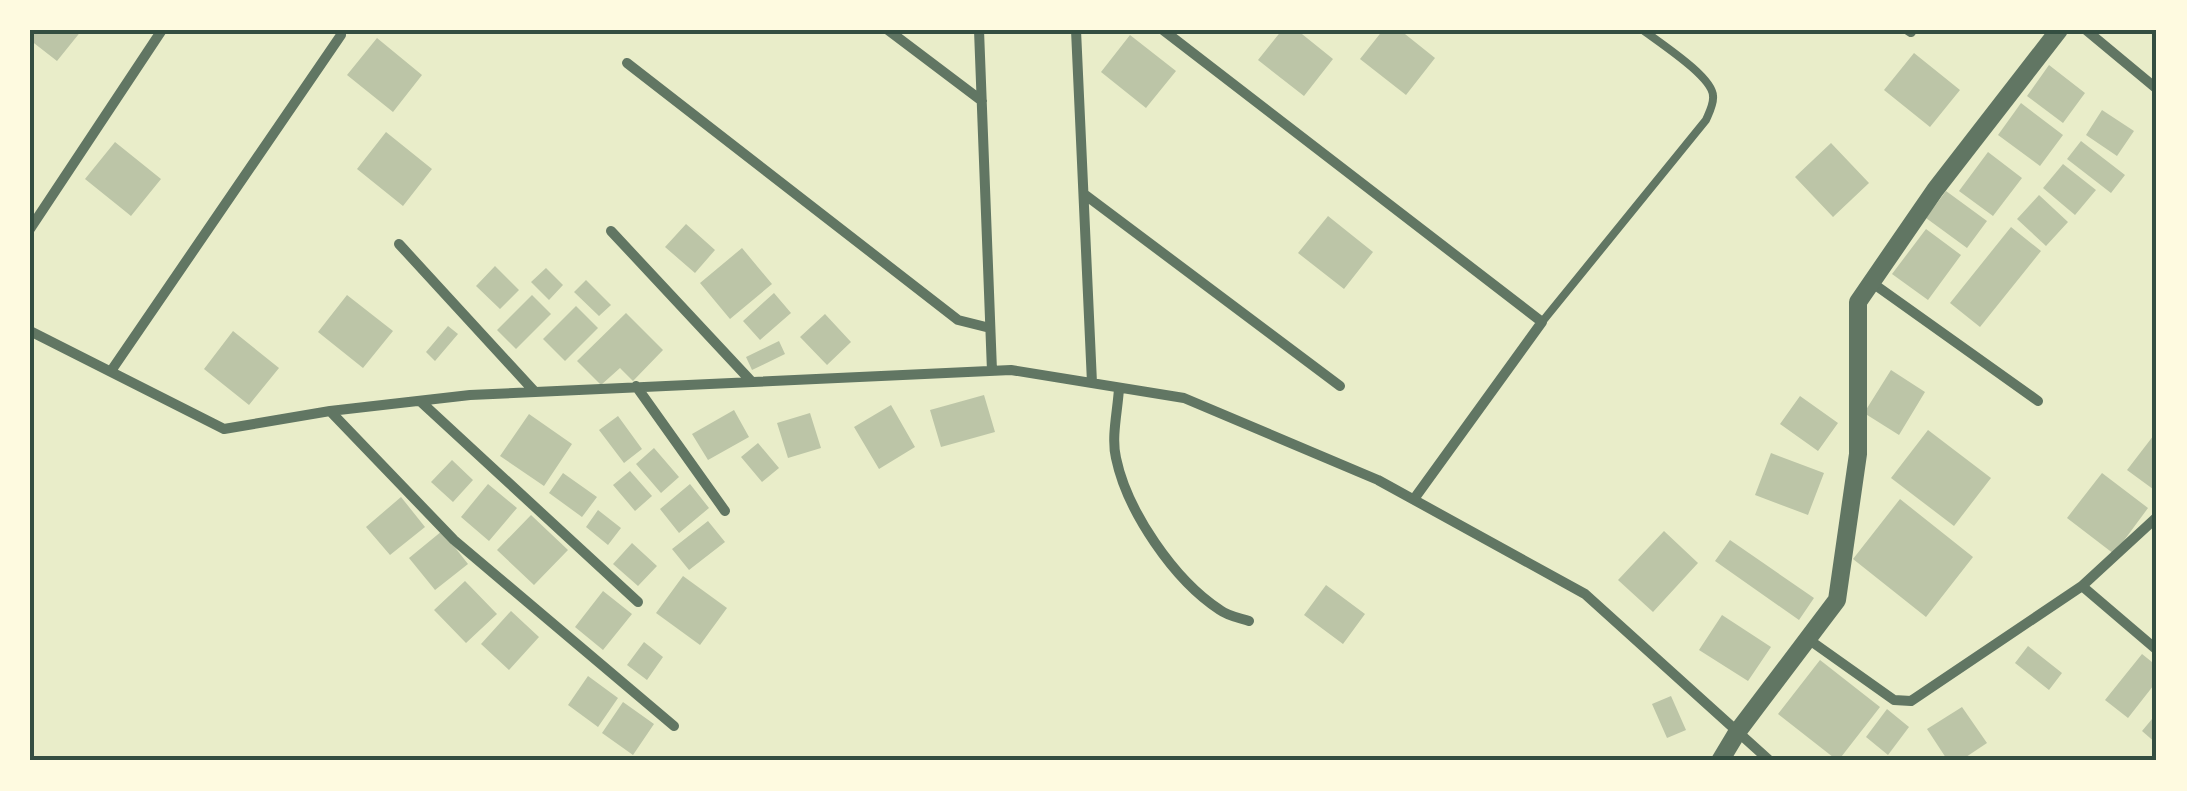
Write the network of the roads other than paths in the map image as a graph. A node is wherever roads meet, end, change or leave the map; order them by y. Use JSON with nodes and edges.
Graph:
{"nodes":[{"id":1,"x":162,"y":30,"type":"edge"},
{"id":2,"x":888,"y":30,"type":"edge"},
{"id":3,"x":980,"y":30,"type":"edge"},
{"id":4,"x":1076,"y":30,"type":"edge"},
{"id":5,"x":1163,"y":30,"type":"edge"},
{"id":6,"x":1643,"y":30,"type":"edge"},
{"id":7,"x":2059,"y":30,"type":"edge"},
{"id":8,"x":2086,"y":30,"type":"edge"},
{"id":9,"x":341,"y":35,"type":"dead end"},
{"id":10,"x":627,"y":63,"type":"dead end"},
{"id":11,"x":2157,"y":89,"type":"edge"},
{"id":12,"x":982,"y":101,"type":"junction"},
{"id":13,"x":1084,"y":194,"type":"junction"},
{"id":14,"x":30,"y":229,"type":"edge"},
{"id":15,"x":611,"y":230,"type":"dead end"},
{"id":16,"x":399,"y":244,"type":"dead end"},
{"id":17,"x":1872,"y":282,"type":"junction"},
{"id":18,"x":1542,"y":322,"type":"junction"},
{"id":19,"x":990,"y":328,"type":"junction"},
{"id":20,"x":30,"y":330,"type":"edge"},
{"id":21,"x":992,"y":371,"type":"junction"},
{"id":22,"x":111,"y":372,"type":"junction"},
{"id":23,"x":751,"y":381,"type":"junction"},
{"id":24,"x":1092,"y":383,"type":"junction"},
{"id":25,"x":636,"y":386,"type":"junction"},
{"id":26,"x":1340,"y":386,"type":"dead end"},
{"id":27,"x":1119,"y":388,"type":"junction"},
{"id":28,"x":534,"y":391,"type":"junction"},
{"id":29,"x":420,"y":401,"type":"junction"},
{"id":30,"x":2038,"y":401,"type":"dead end"},
{"id":31,"x":330,"y":411,"type":"junction"},
{"id":32,"x":1414,"y":499,"type":"junction"},
{"id":33,"x":725,"y":511,"type":"dead end"},
{"id":34,"x":2157,"y":517,"type":"edge"},
{"id":35,"x":2082,"y":586,"type":"junction"},
{"id":36,"x":638,"y":602,"type":"dead end"},
{"id":37,"x":1249,"y":621,"type":"dead end"},
{"id":38,"x":1808,"y":639,"type":"junction"},
{"id":39,"x":2157,"y":650,"type":"edge"},
{"id":40,"x":674,"y":726,"type":"dead end"},
{"id":41,"x":1738,"y":730,"type":"junction"},
{"id":42,"x":1720,"y":761,"type":"edge"},
{"id":43,"x":1770,"y":761,"type":"edge"}],
"edges":[{"from":1,"to":14,"type":"street"},
{"from":2,"to":12,"type":"street"},
{"from":3,"to":12,"type":"street"},
{"from":4,"to":13,"type":"street"},
{"from":5,"to":18,"type":"street"},
{"from":6,"to":18,"type":"lane"},
{"from":7,"to":17,"type":"street"},
{"from":8,"to":11,"type":"street"},
{"from":9,"to":22,"type":"street"},
{"from":10,"to":19,"type":"street"},
{"from":12,"to":19,"type":"street"},
{"from":13,"to":24,"type":"street"},
{"from":13,"to":26,"type":"street"},
{"from":15,"to":23,"type":"street"},
{"from":16,"to":28,"type":"street"},
{"from":17,"to":30,"type":"street"},
{"from":17,"to":38,"type":"street"},
{"from":18,"to":32,"type":"street"},
{"from":19,"to":21,"type":"street"},
{"from":20,"to":22,"type":"street"},
{"from":21,"to":23,"type":"street"},
{"from":21,"to":24,"type":"street"},
{"from":22,"to":31,"type":"street"},
{"from":23,"to":25,"type":"street"},
{"from":24,"to":27,"type":"street"},
{"from":25,"to":28,"type":"street"},
{"from":25,"to":33,"type":"street"},
{"from":27,"to":32,"type":"street"},
{"from":27,"to":37,"type":"street"},
{"from":28,"to":29,"type":"street"},
{"from":29,"to":31,"type":"street"},
{"from":29,"to":36,"type":"street"},
{"from":31,"to":40,"type":"street"},
{"from":32,"to":41,"type":"street"},
{"from":34,"to":35,"type":"street"},
{"from":35,"to":38,"type":"street"},
{"from":35,"to":39,"type":"street"},
{"from":38,"to":41,"type":"street"},
{"from":41,"to":42,"type":"street"},
{"from":41,"to":43,"type":"street"}]}
